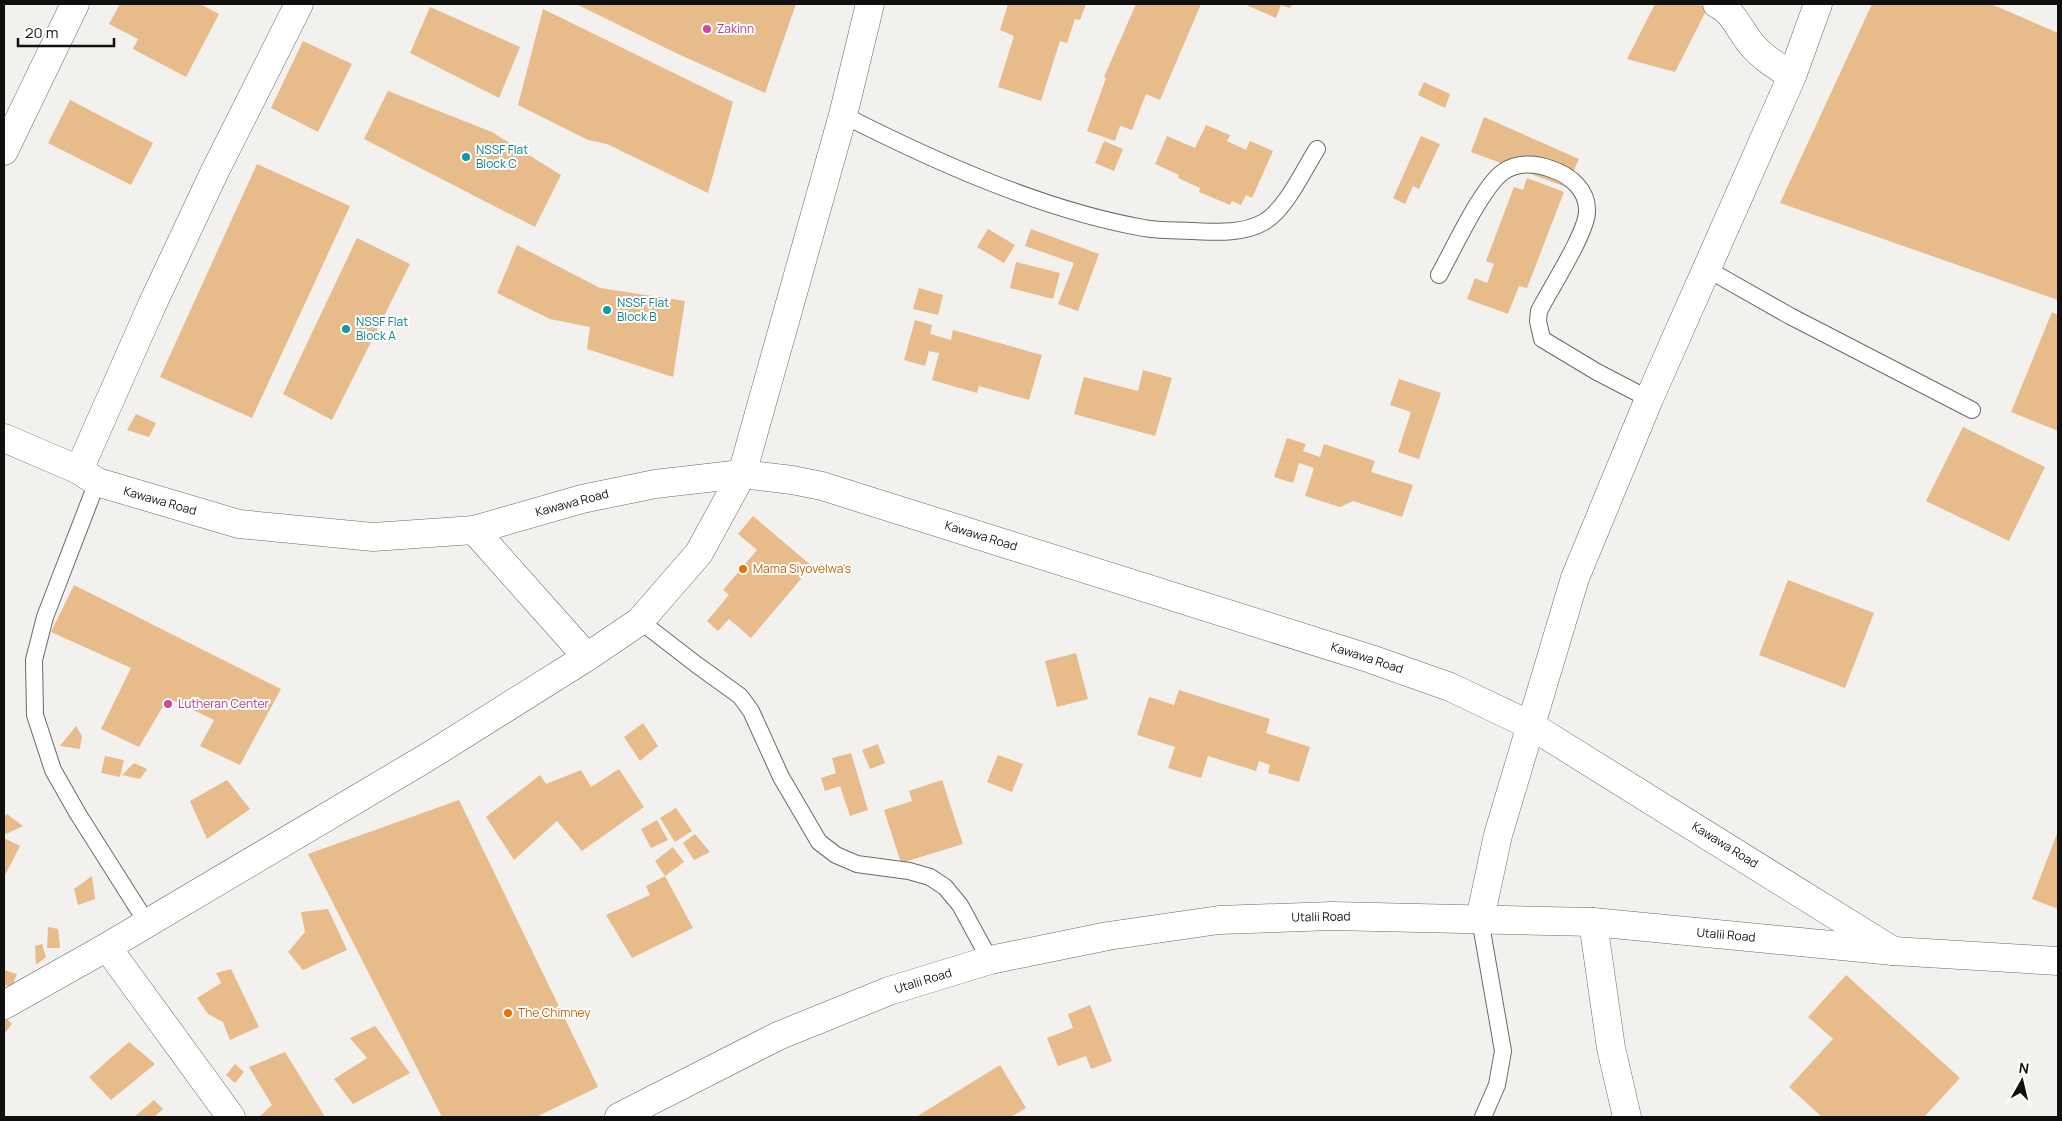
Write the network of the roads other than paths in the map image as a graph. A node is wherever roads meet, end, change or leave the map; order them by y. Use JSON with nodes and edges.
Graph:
{"nodes":[{"id":1,"x":75,"y":4,"type":"edge"},
{"id":2,"x":299,"y":4,"type":"edge"},
{"id":3,"x":870,"y":4,"type":"edge"},
{"id":4,"x":1717,"y":4,"type":"edge"},
{"id":5,"x":1818,"y":4,"type":"edge"},
{"id":6,"x":1792,"y":76,"type":"junction"},
{"id":7,"x":843,"y":115,"type":"junction"},
{"id":8,"x":1317,"y":149,"type":"dead end"},
{"id":9,"x":4,"y":151,"type":"edge"},
{"id":10,"x":1707,"y":269,"type":"junction"},
{"id":11,"x":1440,"y":275,"type":"dead end"},
{"id":12,"x":1649,"y":399,"type":"junction"},
{"id":13,"x":1972,"y":410,"type":"dead end"},
{"id":14,"x":4,"y":438,"type":"edge"},
{"id":15,"x":742,"y":474,"type":"junction"},
{"id":16,"x":88,"y":476,"type":"junction"},
{"id":17,"x":474,"y":530,"type":"junction"},
{"id":18,"x":640,"y":621,"type":"junction"},
{"id":19,"x":587,"y":657,"type":"junction"},
{"id":20,"x":1530,"y":725,"type":"junction"},
{"id":21,"x":1480,"y":920,"type":"junction"},
{"id":22,"x":1593,"y":922,"type":"junction"},
{"id":23,"x":148,"y":923,"type":"junction"},
{"id":24,"x":107,"y":947,"type":"junction"},
{"id":25,"x":1894,"y":951,"type":"junction"},
{"id":26,"x":990,"y":960,"type":"junction"},
{"id":27,"x":2058,"y":961,"type":"edge"},
{"id":28,"x":4,"y":1005,"type":"edge"},
{"id":29,"x":232,"y":1117,"type":"edge"},
{"id":30,"x":619,"y":1117,"type":"edge"},
{"id":31,"x":1483,"y":1117,"type":"edge"},
{"id":32,"x":1627,"y":1117,"type":"edge"}],
"edges":[{"from":1,"to":9,"type":"street"},
{"from":2,"to":16,"type":"street"},
{"from":3,"to":7,"type":"street"},
{"from":4,"to":6,"type":"street"},
{"from":5,"to":6,"type":"street"},
{"from":6,"to":10,"type":"street"},
{"from":7,"to":8,"type":"lane"},
{"from":7,"to":15,"type":"street"},
{"from":10,"to":12,"type":"street"},
{"from":10,"to":13,"type":"lane"},
{"from":11,"to":12,"type":"lane"},
{"from":12,"to":20,"type":"street"},
{"from":14,"to":16,"type":"street","name":"Kawawa Road"},
{"from":15,"to":17,"type":"street","name":"Kawawa Road"},
{"from":15,"to":18,"type":"street"},
{"from":15,"to":20,"type":"street","name":"Kawawa Road"},
{"from":16,"to":17,"type":"street","name":"Kawawa Road"},
{"from":16,"to":23,"type":"lane"},
{"from":17,"to":19,"type":"street"},
{"from":18,"to":19,"type":"street"},
{"from":18,"to":26,"type":"lane"},
{"from":19,"to":23,"type":"street"},
{"from":20,"to":21,"type":"street"},
{"from":20,"to":25,"type":"street","name":"Kawawa Road"},
{"from":21,"to":22,"type":"street","name":"Utalii Road"},
{"from":21,"to":26,"type":"street","name":"Utalii Road"},
{"from":21,"to":31,"type":"lane"},
{"from":22,"to":25,"type":"street","name":"Utalii Road"},
{"from":22,"to":32,"type":"street"},
{"from":23,"to":24,"type":"street"},
{"from":24,"to":28,"type":"street"},
{"from":24,"to":29,"type":"street"},
{"from":25,"to":27,"type":"street","name":"Utalii Road"},
{"from":26,"to":30,"type":"street","name":"Utalii Road"}]}
